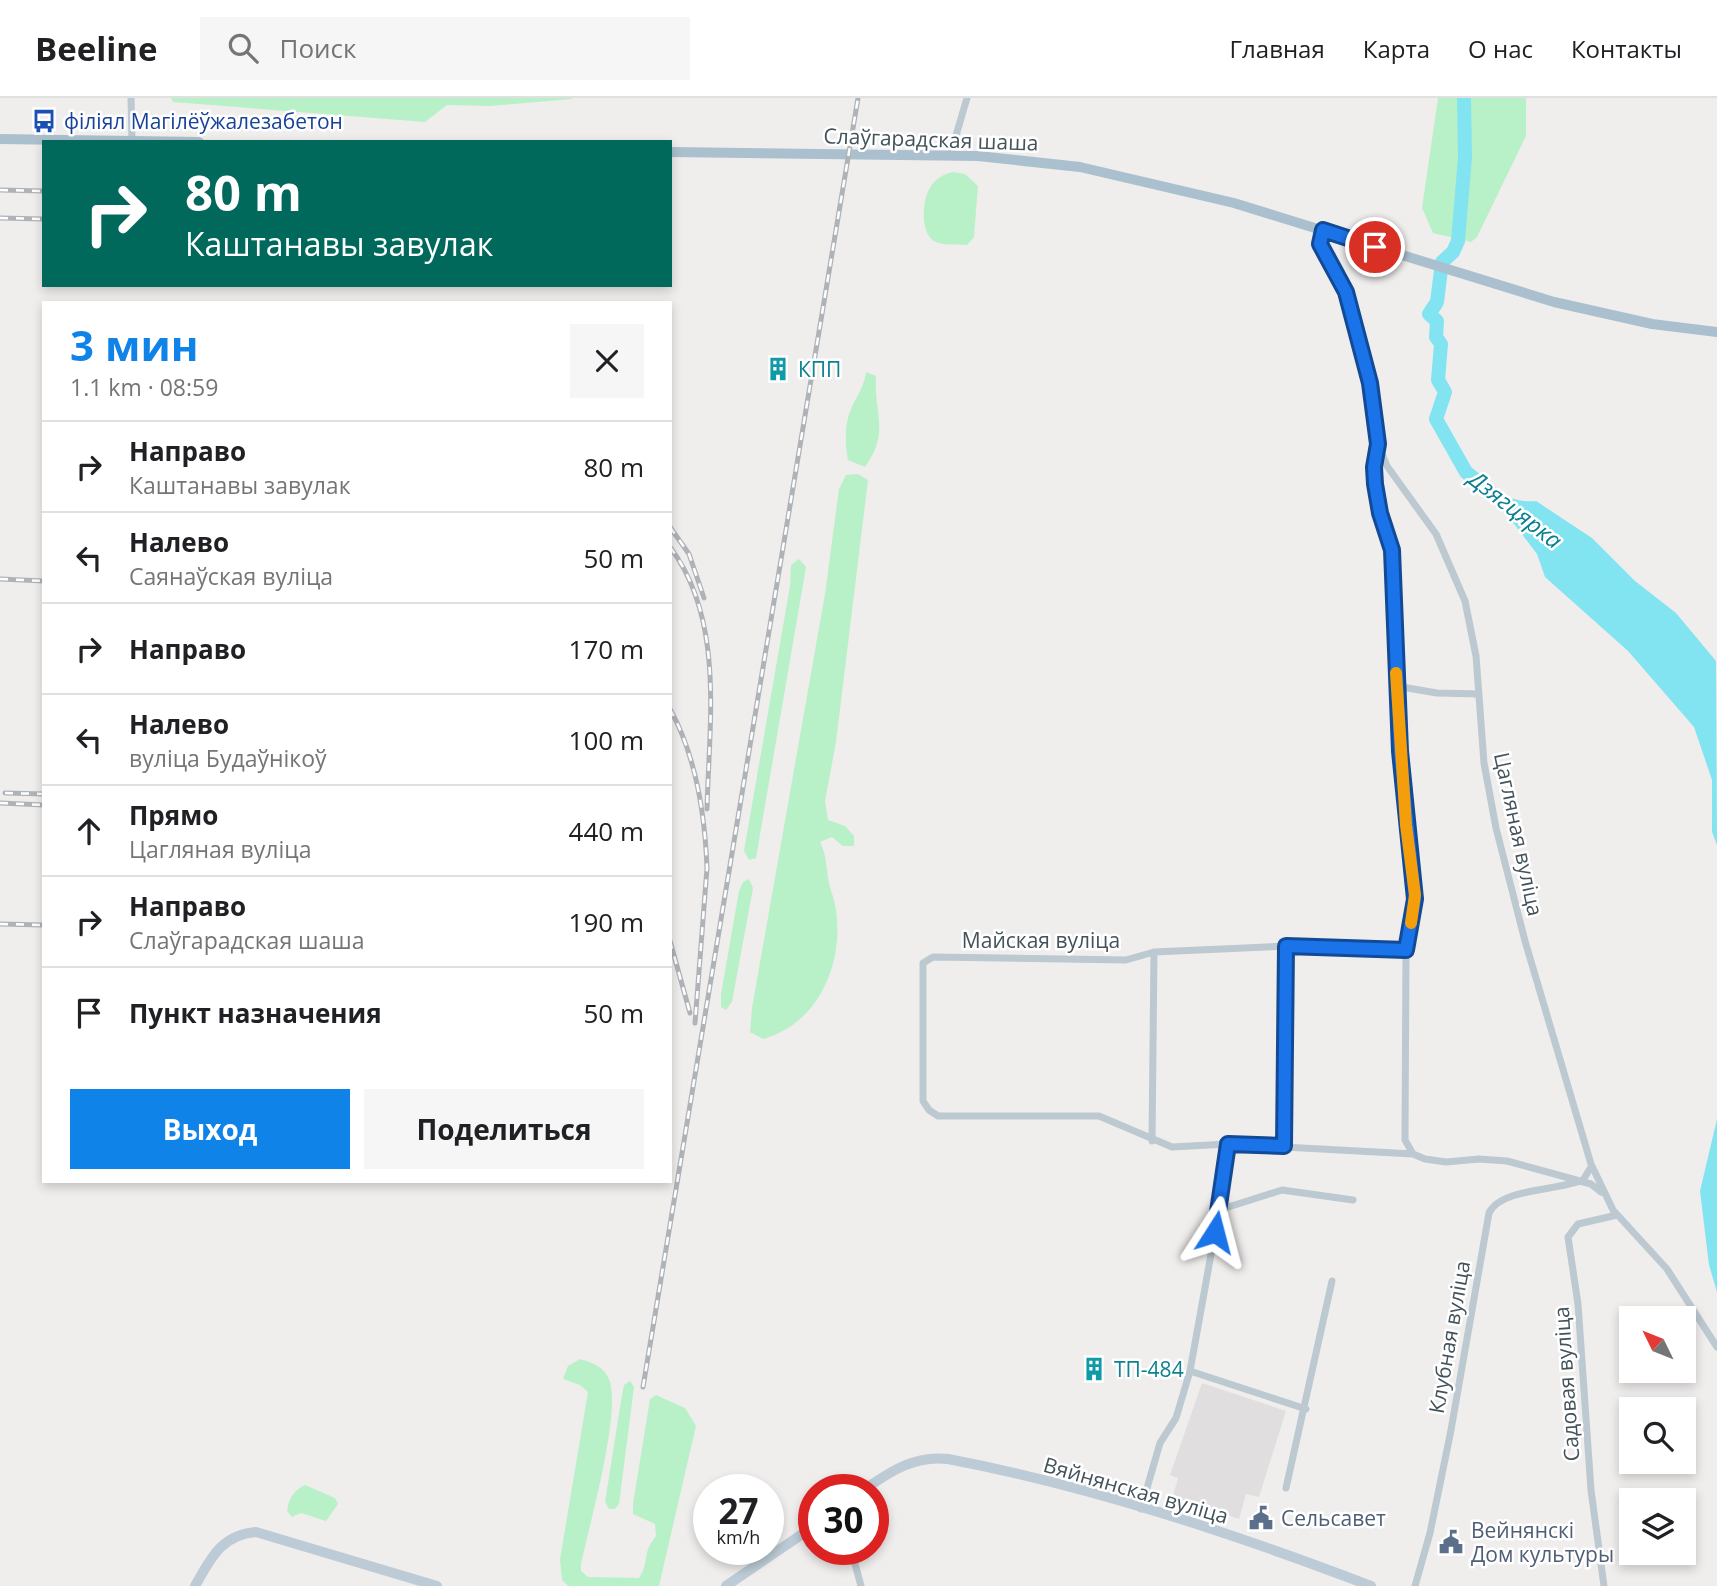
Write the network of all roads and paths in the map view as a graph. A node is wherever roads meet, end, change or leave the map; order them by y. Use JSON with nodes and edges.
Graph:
{"nodes":[{"id":1,"x":131,"y":98,"type":"edge"},
{"id":2,"x":967,"y":98,"type":"edge"},
{"id":3,"x":0,"y":139,"type":"edge"},
{"id":4,"x":132,"y":140,"type":"edge"},
{"id":5,"x":672,"y":152,"type":"edge"},
{"id":6,"x":950,"y":156,"type":"junction"},
{"id":7,"x":1323,"y":230,"type":"junction"},
{"id":8,"x":1717,"y":332,"type":"edge"},
{"id":9,"x":1378,"y":444,"type":"junction"},
{"id":10,"x":1396,"y":686,"type":"junction"},
{"id":11,"x":1479,"y":694,"type":"junction"},
{"id":12,"x":1286,"y":946,"type":"junction"},
{"id":13,"x":1406,"y":950,"type":"junction"},
{"id":14,"x":1154,"y":952,"type":"junction"},
{"id":15,"x":1152,"y":1141,"type":"junction"},
{"id":16,"x":1228,"y":1144,"type":"junction"},
{"id":17,"x":1284,"y":1146,"type":"junction"},
{"id":18,"x":1413,"y":1154,"type":"junction"},
{"id":19,"x":1591,"y":1164,"type":"junction"},
{"id":20,"x":1580,"y":1181,"type":"junction"},
{"id":21,"x":1605,"y":1198,"type":"junction"},
{"id":22,"x":1353,"y":1200,"type":"dead end"},
{"id":23,"x":1219,"y":1210,"type":"junction"},
{"id":24,"x":1617,"y":1215,"type":"junction"},
{"id":25,"x":1332,"y":1281,"type":"dead end"},
{"id":26,"x":1717,"y":1347,"type":"edge"},
{"id":27,"x":1190,"y":1371,"type":"junction"},
{"id":28,"x":1306,"y":1409,"type":"junction"},
{"id":29,"x":888,"y":1474,"type":"edge"},
{"id":30,"x":1286,"y":1488,"type":"dead end"},
{"id":31,"x":1141,"y":1509,"type":"junction"},
{"id":32,"x":798,"y":1537,"type":"edge"},
{"id":33,"x":855,"y":1565,"type":"edge"},
{"id":34,"x":195,"y":1586,"type":"edge"},
{"id":35,"x":438,"y":1586,"type":"edge"},
{"id":36,"x":726,"y":1586,"type":"edge"},
{"id":37,"x":861,"y":1586,"type":"edge"},
{"id":38,"x":1371,"y":1586,"type":"edge"},
{"id":39,"x":1416,"y":1586,"type":"edge"},
{"id":40,"x":1604,"y":1586,"type":"edge"}],
"edges":[{"from":1,"to":4,"type":"street"},
{"from":2,"to":6,"type":"street"},
{"from":3,"to":4,"type":"main road"},
{"from":5,"to":6,"type":"main road","name":"Слаўгарадская шаша"},
{"from":6,"to":7,"type":"main road","name":"Слаўгарадская шаша"},
{"from":7,"to":8,"type":"main road","name":"Слаўгарадская шаша"},
{"from":7,"to":9,"type":"street","name":"Цагляная вуліца"},
{"from":9,"to":10,"type":"street"},
{"from":9,"to":11,"type":"street","name":"Цагляная вуліца"},
{"from":10,"to":11,"type":"street"},
{"from":10,"to":13,"type":"street"},
{"from":11,"to":19,"type":"street","name":"Цагляная вуліца"},
{"from":12,"to":13,"type":"street","name":"Майская вуліца"},
{"from":12,"to":14,"type":"street","name":"Майская вуліца"},
{"from":12,"to":17,"type":"street"},
{"from":13,"to":18,"type":"street"},
{"from":14,"to":15,"type":"street"},
{"from":14,"to":15,"type":"street","name":"Майская вуліца"},
{"from":15,"to":16,"type":"street"},
{"from":16,"to":17,"type":"street"},
{"from":16,"to":23,"type":"street"},
{"from":17,"to":18,"type":"street"},
{"from":18,"to":20,"type":"street"},
{"from":19,"to":20,"type":"street"},
{"from":19,"to":21,"type":"street","name":"Цагляная вуліца"},
{"from":20,"to":21,"type":"street"},
{"from":20,"to":39,"type":"street","name":"Клубная вуліца"},
{"from":21,"to":24,"type":"street","name":"Цагляная вуліца"},
{"from":22,"to":23,"type":"street"},
{"from":23,"to":27,"type":"street"},
{"from":24,"to":26,"type":"street","name":"Цагляная вуліца"},
{"from":24,"to":40,"type":"street","name":"Садовая вуліца"},
{"from":25,"to":28,"type":"street"},
{"from":27,"to":28,"type":"street"},
{"from":27,"to":31,"type":"street"},
{"from":28,"to":30,"type":"street"},
{"from":29,"to":31,"type":"street","name":"Вяйнянская вуліца"},
{"from":31,"to":38,"type":"street","name":"Вяйнянская вуліца"},
{"from":32,"to":36,"type":"street"},
{"from":33,"to":37,"type":"street"},
{"from":34,"to":35,"type":"street"}]}
